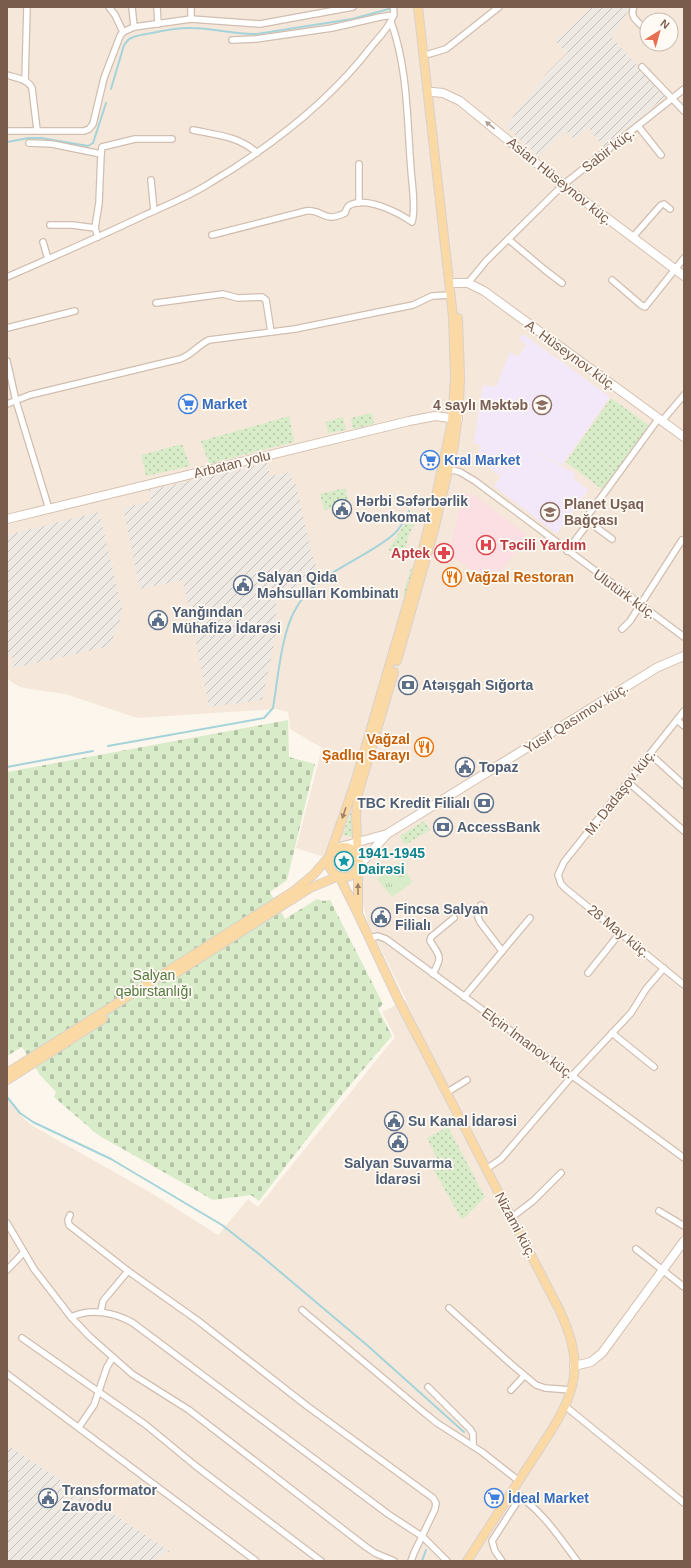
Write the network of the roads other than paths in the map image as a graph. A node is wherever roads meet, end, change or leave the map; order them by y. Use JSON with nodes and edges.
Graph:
{"nodes":[{"id":1,"x":28,"y":7,"type":"edge"},
{"id":2,"x":109,"y":7,"type":"edge"},
{"id":3,"x":132,"y":7,"type":"edge"},
{"id":4,"x":157,"y":7,"type":"edge"},
{"id":5,"x":191,"y":7,"type":"edge"},
{"id":6,"x":353,"y":7,"type":"edge"},
{"id":7,"x":393,"y":7,"type":"edge"},
{"id":8,"x":418,"y":7,"type":"edge"},
{"id":9,"x":422,"y":7,"type":"edge"},
{"id":10,"x":499,"y":7,"type":"edge"},
{"id":11,"x":634,"y":7,"type":"edge"},
{"id":12,"x":394,"y":15,"type":"junction"},
{"id":13,"x":191,"y":19,"type":"junction"},
{"id":14,"x":391,"y":22,"type":"junction"},
{"id":15,"x":639,"y":23,"type":"edge"},
{"id":16,"x":158,"y":24,"type":"junction"},
{"id":17,"x":134,"y":27,"type":"junction"},
{"id":18,"x":123,"y":32,"type":"junction"},
{"id":19,"x":232,"y":40,"type":"dead end"},
{"id":20,"x":428,"y":54,"type":"junction"},
{"id":21,"x":642,"y":67,"type":"dead end"},
{"id":22,"x":7,"y":75,"type":"edge"},
{"id":23,"x":26,"y":81,"type":"junction"},
{"id":24,"x":684,"y":89,"type":"edge"},
{"id":25,"x":433,"y":92,"type":"junction"},
{"id":26,"x":672,"y":99,"type":"junction"},
{"id":27,"x":684,"y":111,"type":"edge"},
{"id":28,"x":638,"y":126,"type":"junction"},
{"id":29,"x":37,"y":130,"type":"junction"},
{"id":30,"x":193,"y":130,"type":"dead end"},
{"id":31,"x":7,"y":131,"type":"edge"},
{"id":32,"x":172,"y":139,"type":"dead end"},
{"id":33,"x":29,"y":143,"type":"dead end"},
{"id":34,"x":257,"y":153,"type":"junction"},
{"id":35,"x":101,"y":154,"type":"junction"},
{"id":36,"x":661,"y":155,"type":"dead end"},
{"id":37,"x":359,"y":164,"type":"dead end"},
{"id":38,"x":151,"y":180,"type":"dead end"},
{"id":39,"x":563,"y":186,"type":"junction"},
{"id":40,"x":359,"y":203,"type":"junction"},
{"id":41,"x":670,"y":209,"type":"dead end"},
{"id":42,"x":154,"y":211,"type":"junction"},
{"id":43,"x":50,"y":226,"type":"dead end"},
{"id":44,"x":95,"y":228,"type":"junction"},
{"id":45,"x":212,"y":235,"type":"dead end"},
{"id":46,"x":98,"y":237,"type":"junction"},
{"id":47,"x":632,"y":238,"type":"junction"},
{"id":48,"x":508,"y":239,"type":"junction"},
{"id":49,"x":43,"y":242,"type":"dead end"},
{"id":50,"x":684,"y":258,"type":"edge"},
{"id":51,"x":48,"y":259,"type":"junction"},
{"id":52,"x":675,"y":270,"type":"junction"},
{"id":53,"x":684,"y":276,"type":"edge"},
{"id":54,"x":7,"y":277,"type":"edge"},
{"id":55,"x":612,"y":280,"type":"dead end"},
{"id":56,"x":455,"y":283,"type":"junction"},
{"id":57,"x":468,"y":283,"type":"junction"},
{"id":58,"x":562,"y":283,"type":"dead end"},
{"id":59,"x":451,"y":295,"type":"junction"},
{"id":60,"x":156,"y":304,"type":"dead end"},
{"id":61,"x":76,"y":311,"type":"dead end"},
{"id":62,"x":7,"y":328,"type":"edge"},
{"id":63,"x":271,"y":332,"type":"junction"},
{"id":64,"x":7,"y":360,"type":"edge"},
{"id":65,"x":684,"y":395,"type":"edge"},
{"id":66,"x":16,"y":401,"type":"junction"},
{"id":67,"x":7,"y":404,"type":"edge"},
{"id":68,"x":455,"y":418,"type":"junction"},
{"id":69,"x":660,"y":420,"type":"junction"},
{"id":70,"x":684,"y":437,"type":"edge"},
{"id":71,"x":449,"y":469,"type":"junction"},
{"id":72,"x":49,"y":509,"type":"junction"},
{"id":73,"x":7,"y":519,"type":"edge"},
{"id":74,"x":589,"y":522,"type":"junction"},
{"id":75,"x":612,"y":539,"type":"dead end"},
{"id":76,"x":682,"y":540,"type":"dead end"},
{"id":77,"x":567,"y":551,"type":"junction"},
{"id":78,"x":640,"y":604,"type":"junction"},
{"id":79,"x":622,"y":630,"type":"dead end"},
{"id":80,"x":684,"y":637,"type":"edge"},
{"id":81,"x":684,"y":656,"type":"edge"},
{"id":82,"x":684,"y":710,"type":"edge"},
{"id":83,"x":677,"y":720,"type":"junction"},
{"id":84,"x":684,"y":726,"type":"edge"},
{"id":85,"x":650,"y":754,"type":"junction"},
{"id":86,"x":628,"y":782,"type":"junction"},
{"id":87,"x":684,"y":785,"type":"edge"},
{"id":88,"x":684,"y":831,"type":"edge"},
{"id":89,"x":387,"y":834,"type":"junction"},
{"id":90,"x":357,"y":842,"type":"junction"},
{"id":91,"x":340,"y":847,"type":"junction"},
{"id":92,"x":329,"y":856,"type":"junction"},
{"id":93,"x":358,"y":858,"type":"junction"},
{"id":94,"x":358,"y":867,"type":"junction"},
{"id":95,"x":558,"y":875,"type":"joint"},
{"id":96,"x":339,"y":876,"type":"junction"},
{"id":97,"x":481,"y":905,"type":"dead end"},
{"id":98,"x":358,"y":914,"type":"junction"},
{"id":99,"x":454,"y":918,"type":"dead end"},
{"id":100,"x":530,"y":918,"type":"dead end"},
{"id":101,"x":620,"y":932,"type":"junction"},
{"id":102,"x":370,"y":938,"type":"junction"},
{"id":103,"x":502,"y":951,"type":"junction"},
{"id":104,"x":664,"y":968,"type":"junction"},
{"id":105,"x":588,"y":973,"type":"dead end"},
{"id":106,"x":433,"y":974,"type":"junction"},
{"id":107,"x":684,"y":985,"type":"edge"},
{"id":108,"x":464,"y":997,"type":"junction"},
{"id":109,"x":612,"y":1033,"type":"junction"},
{"id":110,"x":654,"y":1067,"type":"dead end"},
{"id":111,"x":7,"y":1073,"type":"edge"},
{"id":112,"x":572,"y":1076,"type":"junction"},
{"id":113,"x":7,"y":1080,"type":"edge"},
{"id":114,"x":467,"y":1080,"type":"dead end"},
{"id":115,"x":446,"y":1093,"type":"junction"},
{"id":116,"x":684,"y":1158,"type":"edge"},
{"id":117,"x":486,"y":1169,"type":"junction"},
{"id":118,"x":561,"y":1173,"type":"dead end"},
{"id":119,"x":660,"y":1211,"type":"dead end"},
{"id":120,"x":70,"y":1215,"type":"dead end"},
{"id":121,"x":512,"y":1217,"type":"junction"},
{"id":122,"x":684,"y":1226,"type":"edge"},
{"id":123,"x":8,"y":1227,"type":"edge"},
{"id":124,"x":684,"y":1241,"type":"edge"},
{"id":125,"x":636,"y":1249,"type":"dead end"},
{"id":126,"x":24,"y":1252,"type":"junction"},
{"id":127,"x":7,"y":1270,"type":"edge"},
{"id":128,"x":663,"y":1270,"type":"junction"},
{"id":129,"x":128,"y":1271,"type":"junction"},
{"id":130,"x":684,"y":1287,"type":"edge"},
{"id":131,"x":449,"y":1308,"type":"dead end"},
{"id":132,"x":302,"y":1310,"type":"dead end"},
{"id":133,"x":102,"y":1311,"type":"junction"},
{"id":134,"x":71,"y":1317,"type":"junction"},
{"id":135,"x":22,"y":1338,"type":"dead end"},
{"id":136,"x":113,"y":1357,"type":"junction"},
{"id":137,"x":574,"y":1366,"type":"junction"},
{"id":138,"x":7,"y":1374,"type":"edge"},
{"id":139,"x":524,"y":1376,"type":"junction"},
{"id":140,"x":428,"y":1387,"type":"dead end"},
{"id":141,"x":511,"y":1390,"type":"dead end"},
{"id":142,"x":571,"y":1390,"type":"junction"},
{"id":143,"x":98,"y":1391,"type":"junction"},
{"id":144,"x":564,"y":1406,"type":"junction"},
{"id":145,"x":79,"y":1427,"type":"junction"},
{"id":146,"x":473,"y":1446,"type":"junction"},
{"id":147,"x":519,"y":1480,"type":"junction"},
{"id":148,"x":512,"y":1491,"type":"junction"},
{"id":149,"x":520,"y":1496,"type":"junction"},
{"id":150,"x":684,"y":1503,"type":"edge"},
{"id":151,"x":423,"y":1537,"type":"junction"},
{"id":152,"x":256,"y":1561,"type":"edge"},
{"id":153,"x":321,"y":1561,"type":"edge"},
{"id":154,"x":394,"y":1561,"type":"edge"},
{"id":155,"x":412,"y":1561,"type":"edge"},
{"id":156,"x":446,"y":1561,"type":"edge"},
{"id":157,"x":466,"y":1561,"type":"edge"},
{"id":158,"x":502,"y":1561,"type":"edge"},
{"id":159,"x":577,"y":1561,"type":"edge"}],
"edges":[{"from":1,"to":23,"type":"street"},
{"from":2,"to":18,"type":"street"},
{"from":3,"to":17,"type":"street"},
{"from":4,"to":16,"type":"street"},
{"from":5,"to":13,"type":"street"},
{"from":6,"to":13,"type":"street"},
{"from":7,"to":12,"type":"street"},
{"from":8,"to":59,"type":"main road"},
{"from":9,"to":20,"type":"main road"},
{"from":10,"to":20,"type":"street"},
{"from":11,"to":15,"type":"street"},
{"from":12,"to":14,"type":"street"},
{"from":12,"to":19,"type":"street"},
{"from":13,"to":16,"type":"street"},
{"from":14,"to":34,"type":"street"},
{"from":14,"to":40,"type":"street"},
{"from":16,"to":17,"type":"street"},
{"from":17,"to":18,"type":"street"},
{"from":18,"to":29,"type":"street"},
{"from":20,"to":25,"type":"main road"},
{"from":21,"to":26,"type":"street"},
{"from":22,"to":23,"type":"street"},
{"from":23,"to":29,"type":"street"},
{"from":24,"to":26,"type":"street","name":"Sabir küç."},
{"from":39,"to":25,"type":"street","name":"Asian Hüseynov küç.","one_way":true},
{"from":25,"to":56,"type":"main road"},
{"from":26,"to":27,"type":"street"},
{"from":26,"to":28,"type":"street","name":"Sabir küç."},
{"from":28,"to":36,"type":"street"},
{"from":28,"to":39,"type":"street","name":"Sabir küç."},
{"from":29,"to":31,"type":"street"},
{"from":30,"to":34,"type":"street"},
{"from":32,"to":35,"type":"street"},
{"from":33,"to":35,"type":"street"},
{"from":34,"to":42,"type":"street"},
{"from":35,"to":44,"type":"street"},
{"from":37,"to":40,"type":"street"},
{"from":38,"to":42,"type":"street"},
{"from":39,"to":47,"type":"street","name":"Asian Hüseynov küç."},
{"from":39,"to":48,"type":"street","name":"Sabir küç."},
{"from":40,"to":45,"type":"street"},
{"from":41,"to":47,"type":"street"},
{"from":42,"to":46,"type":"street"},
{"from":43,"to":44,"type":"street"},
{"from":44,"to":46,"type":"street"},
{"from":46,"to":51,"type":"street"},
{"from":47,"to":52,"type":"street","name":"Asian Hüseynov küç."},
{"from":48,"to":57,"type":"street","name":"Sabir küç."},
{"from":48,"to":58,"type":"street"},
{"from":49,"to":51,"type":"street"},
{"from":50,"to":52,"type":"street"},
{"from":51,"to":54,"type":"street"},
{"from":52,"to":53,"type":"street","name":"Asian Hüseynov küç."},
{"from":52,"to":55,"type":"street"},
{"from":56,"to":57,"type":"street","name":"A. Hüseynov küç."},
{"from":56,"to":68,"type":"main road"},
{"from":57,"to":69,"type":"street","name":"A. Hüseynov küç."},
{"from":59,"to":63,"type":"street"},
{"from":59,"to":68,"type":"main road"},
{"from":60,"to":63,"type":"street"},
{"from":61,"to":62,"type":"street"},
{"from":63,"to":66,"type":"street"},
{"from":64,"to":66,"type":"street"},
{"from":65,"to":69,"type":"street"},
{"from":66,"to":67,"type":"street"},
{"from":66,"to":72,"type":"street"},
{"from":68,"to":71,"type":"main road"},
{"from":68,"to":72,"type":"street","name":"Arbatan yolu"},
{"from":68,"to":92,"type":"main road","one_way":true},
{"from":69,"to":70,"type":"street","name":"A. Hüseynov küç."},
{"from":69,"to":74,"type":"street"},
{"from":71,"to":77,"type":"street","name":"Ulutürk küç."},
{"from":71,"to":90,"type":"main road"},
{"from":72,"to":73,"type":"street","name":"Arbatan yolu"},
{"from":74,"to":75,"type":"street"},
{"from":74,"to":77,"type":"street"},
{"from":76,"to":78,"type":"street"},
{"from":77,"to":78,"type":"street","name":"Ulutürk küç."},
{"from":78,"to":79,"type":"street"},
{"from":78,"to":80,"type":"street","name":"Ulutürk küç."},
{"from":81,"to":89,"type":"street","name":"Yusif Qasımov küç."},
{"from":82,"to":83,"type":"street","name":"M. Dadaşov küç."},
{"from":83,"to":84,"type":"street"},
{"from":83,"to":85,"type":"street","name":"M. Dadaşov küç."},
{"from":85,"to":86,"type":"street","name":"M. Dadaşov küç."},
{"from":85,"to":87,"type":"street"},
{"from":86,"to":88,"type":"street"},
{"from":86,"to":95,"type":"street","name":"M. Dadaşov küç."},
{"from":89,"to":90,"type":"street"},
{"from":89,"to":94,"type":"street"},
{"from":90,"to":91,"type":"street"},
{"from":90,"to":93,"type":"main road"},
{"from":91,"to":92,"type":"main road"},
{"from":91,"to":93,"type":"main road"},
{"from":92,"to":96,"type":"main road"},
{"from":92,"to":111,"type":"main road"},
{"from":93,"to":94,"type":"main road"},
{"from":94,"to":96,"type":"main road"},
{"from":98,"to":94,"type":"main road","one_way":true},
{"from":95,"to":101,"type":"street","name":"28 May küç."},
{"from":96,"to":98,"type":"main road","name":"Nizami küç."},
{"from":96,"to":113,"type":"main road"},
{"from":97,"to":103,"type":"street"},
{"from":98,"to":102,"type":"main road","name":"Nizami küç."},
{"from":99,"to":106,"type":"street"},
{"from":100,"to":103,"type":"street"},
{"from":101,"to":104,"type":"street","name":"28 May küç."},
{"from":101,"to":105,"type":"street"},
{"from":102,"to":106,"type":"street","name":"Elçin İmanov küç."},
{"from":102,"to":115,"type":"main road","name":"Nizami küç."},
{"from":103,"to":108,"type":"street"},
{"from":104,"to":107,"type":"street","name":"28 May küç."},
{"from":104,"to":109,"type":"street"},
{"from":106,"to":108,"type":"street","name":"Elçin İmanov küç."},
{"from":108,"to":112,"type":"street","name":"Elçin İmanov küç."},
{"from":109,"to":110,"type":"street"},
{"from":109,"to":112,"type":"street"},
{"from":112,"to":116,"type":"street","name":"Elçin İmanov küç."},
{"from":112,"to":117,"type":"street"},
{"from":114,"to":115,"type":"street"},
{"from":115,"to":117,"type":"main road","name":"Nizami küç."},
{"from":117,"to":121,"type":"main road","name":"Nizami küç."},
{"from":118,"to":121,"type":"street"},
{"from":119,"to":122,"type":"street"},
{"from":120,"to":129,"type":"street"},
{"from":121,"to":137,"type":"main road","name":"Nizami küç."},
{"from":123,"to":126,"type":"street"},
{"from":124,"to":128,"type":"street"},
{"from":125,"to":128,"type":"street"},
{"from":126,"to":127,"type":"street"},
{"from":126,"to":134,"type":"street"},
{"from":128,"to":130,"type":"street"},
{"from":128,"to":137,"type":"street"},
{"from":129,"to":133,"type":"street"},
{"from":129,"to":151,"type":"street"},
{"from":131,"to":139,"type":"street"},
{"from":132,"to":146,"type":"street"},
{"from":133,"to":134,"type":"street"},
{"from":133,"to":151,"type":"street"},
{"from":134,"to":136,"type":"street"},
{"from":135,"to":143,"type":"street"},
{"from":136,"to":143,"type":"street"},
{"from":136,"to":154,"type":"street"},
{"from":137,"to":142,"type":"main road","name":"Nizami küç."},
{"from":138,"to":145,"type":"street"},
{"from":139,"to":141,"type":"street"},
{"from":139,"to":142,"type":"street"},
{"from":140,"to":146,"type":"street"},
{"from":142,"to":144,"type":"main road","name":"Nizami küç."},
{"from":143,"to":145,"type":"street"},
{"from":143,"to":153,"type":"street"},
{"from":144,"to":147,"type":"main road","name":"Nizami küç."},
{"from":144,"to":150,"type":"street"},
{"from":145,"to":152,"type":"street"},
{"from":146,"to":147,"type":"street"},
{"from":147,"to":148,"type":"main road","name":"Nizami küç."},
{"from":148,"to":149,"type":"street"},
{"from":148,"to":157,"type":"main road","name":"Nizami küç."},
{"from":149,"to":158,"type":"street"},
{"from":149,"to":159,"type":"street"},
{"from":151,"to":155,"type":"street"},
{"from":151,"to":156,"type":"street"}]}
